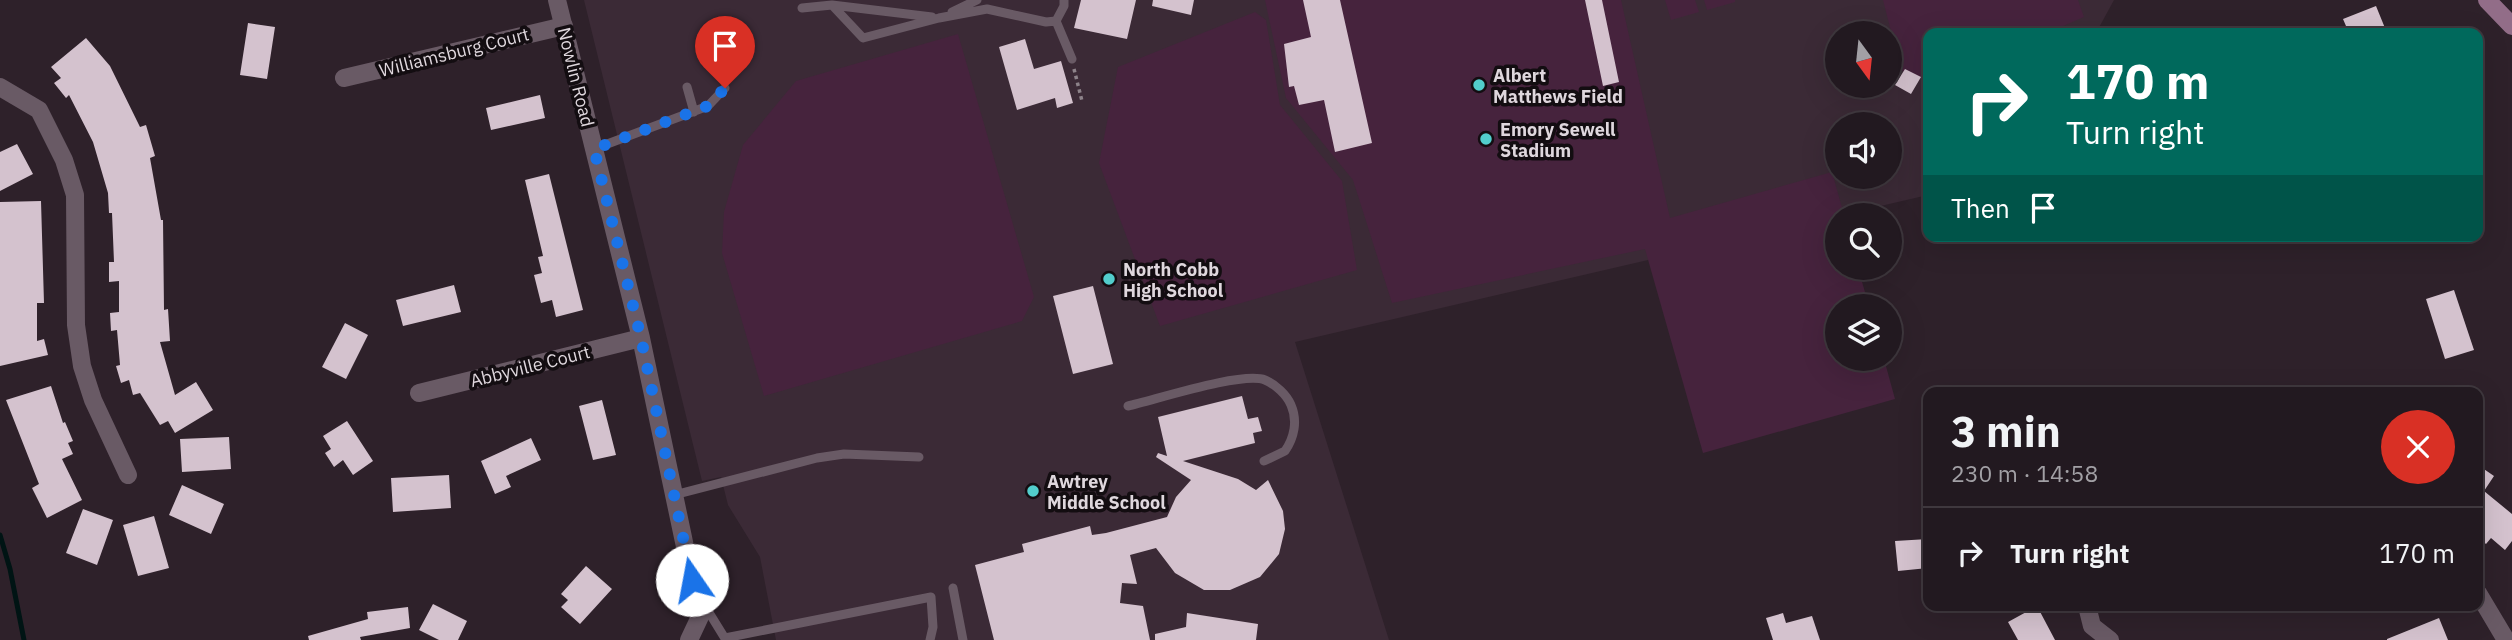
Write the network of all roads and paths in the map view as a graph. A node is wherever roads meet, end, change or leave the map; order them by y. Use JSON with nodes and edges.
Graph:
{"nodes":[{"id":1,"x":557,"y":0,"type":"edge"},
{"id":2,"x":977,"y":0,"type":"edge"},
{"id":3,"x":1064,"y":0,"type":"edge"},
{"id":4,"x":2487,"y":0,"type":"edge"},
{"id":5,"x":832,"y":5,"type":"junction"},
{"id":6,"x":802,"y":8,"type":"dead end"},
{"id":7,"x":939,"y":18,"type":"junction"},
{"id":8,"x":1056,"y":21,"type":"junction"},
{"id":9,"x":564,"y":26,"type":"junction"},
{"id":10,"x":2512,"y":26,"type":"edge"},
{"id":11,"x":1072,"y":59,"type":"joint"},
{"id":12,"x":344,"y":78,"type":"dead end"},
{"id":13,"x":0,"y":87,"type":"edge"},
{"id":14,"x":687,"y":87,"type":"dead end"},
{"id":15,"x":725,"y":88,"type":"dead end"},
{"id":16,"x":1082,"y":101,"type":"dead end"},
{"id":17,"x":694,"y":112,"type":"junction"},
{"id":18,"x":594,"y":149,"type":"junction"},
{"id":19,"x":641,"y":338,"type":"junction"},
{"id":20,"x":419,"y":393,"type":"dead end"},
{"id":21,"x":1128,"y":407,"type":"dead end"},
{"id":22,"x":919,"y":457,"type":"dead end"},
{"id":23,"x":1264,"y":461,"type":"dead end"},
{"id":24,"x":128,"y":475,"type":"dead end"},
{"id":25,"x":674,"y":495,"type":"junction"},
{"id":26,"x":953,"y":588,"type":"dead end"},
{"id":27,"x":2483,"y":601,"type":"edge"},
{"id":28,"x":705,"y":606,"type":"junction"},
{"id":29,"x":2088,"y":611,"type":"edge"},
{"id":30,"x":726,"y":639,"type":"edge"},
{"id":31,"x":689,"y":640,"type":"edge"},
{"id":32,"x":930,"y":640,"type":"edge"},
{"id":33,"x":963,"y":640,"type":"edge"},
{"id":34,"x":2110,"y":640,"type":"edge"},
{"id":35,"x":2506,"y":640,"type":"edge"}],
"edges":[{"from":1,"to":9,"type":"street","name":"Nowlin Road"},
{"from":2,"to":7,"type":"lane"},
{"from":3,"to":8,"type":"lane"},
{"from":4,"to":10,"type":"main road"},
{"from":5,"to":6,"type":"lane"},
{"from":5,"to":7,"type":"lane"},
{"from":5,"to":7,"type":"lane"},
{"from":7,"to":8,"type":"lane"},
{"from":8,"to":11,"type":"lane"},
{"from":9,"to":12,"type":"street","name":"Williamsburg Court"},
{"from":9,"to":18,"type":"street","name":"Nowlin Road"},
{"from":11,"to":16,"type":"path"},
{"from":13,"to":24,"type":"street"},
{"from":14,"to":17,"type":"lane"},
{"from":15,"to":17,"type":"lane"},
{"from":17,"to":18,"type":"lane"},
{"from":18,"to":19,"type":"street","name":"Nowlin Road"},
{"from":19,"to":20,"type":"street","name":"Abbyville Court"},
{"from":19,"to":25,"type":"street","name":"Nowlin Road"},
{"from":21,"to":23,"type":"lane"},
{"from":22,"to":25,"type":"lane"},
{"from":25,"to":28,"type":"street","name":"Nowlin Road"},
{"from":26,"to":33,"type":"lane"},
{"from":27,"to":35,"type":"street"},
{"from":28,"to":30,"type":"lane"},
{"from":28,"to":31,"type":"street"},
{"from":29,"to":34,"type":"street"},
{"from":30,"to":32,"type":"lane"}]}
